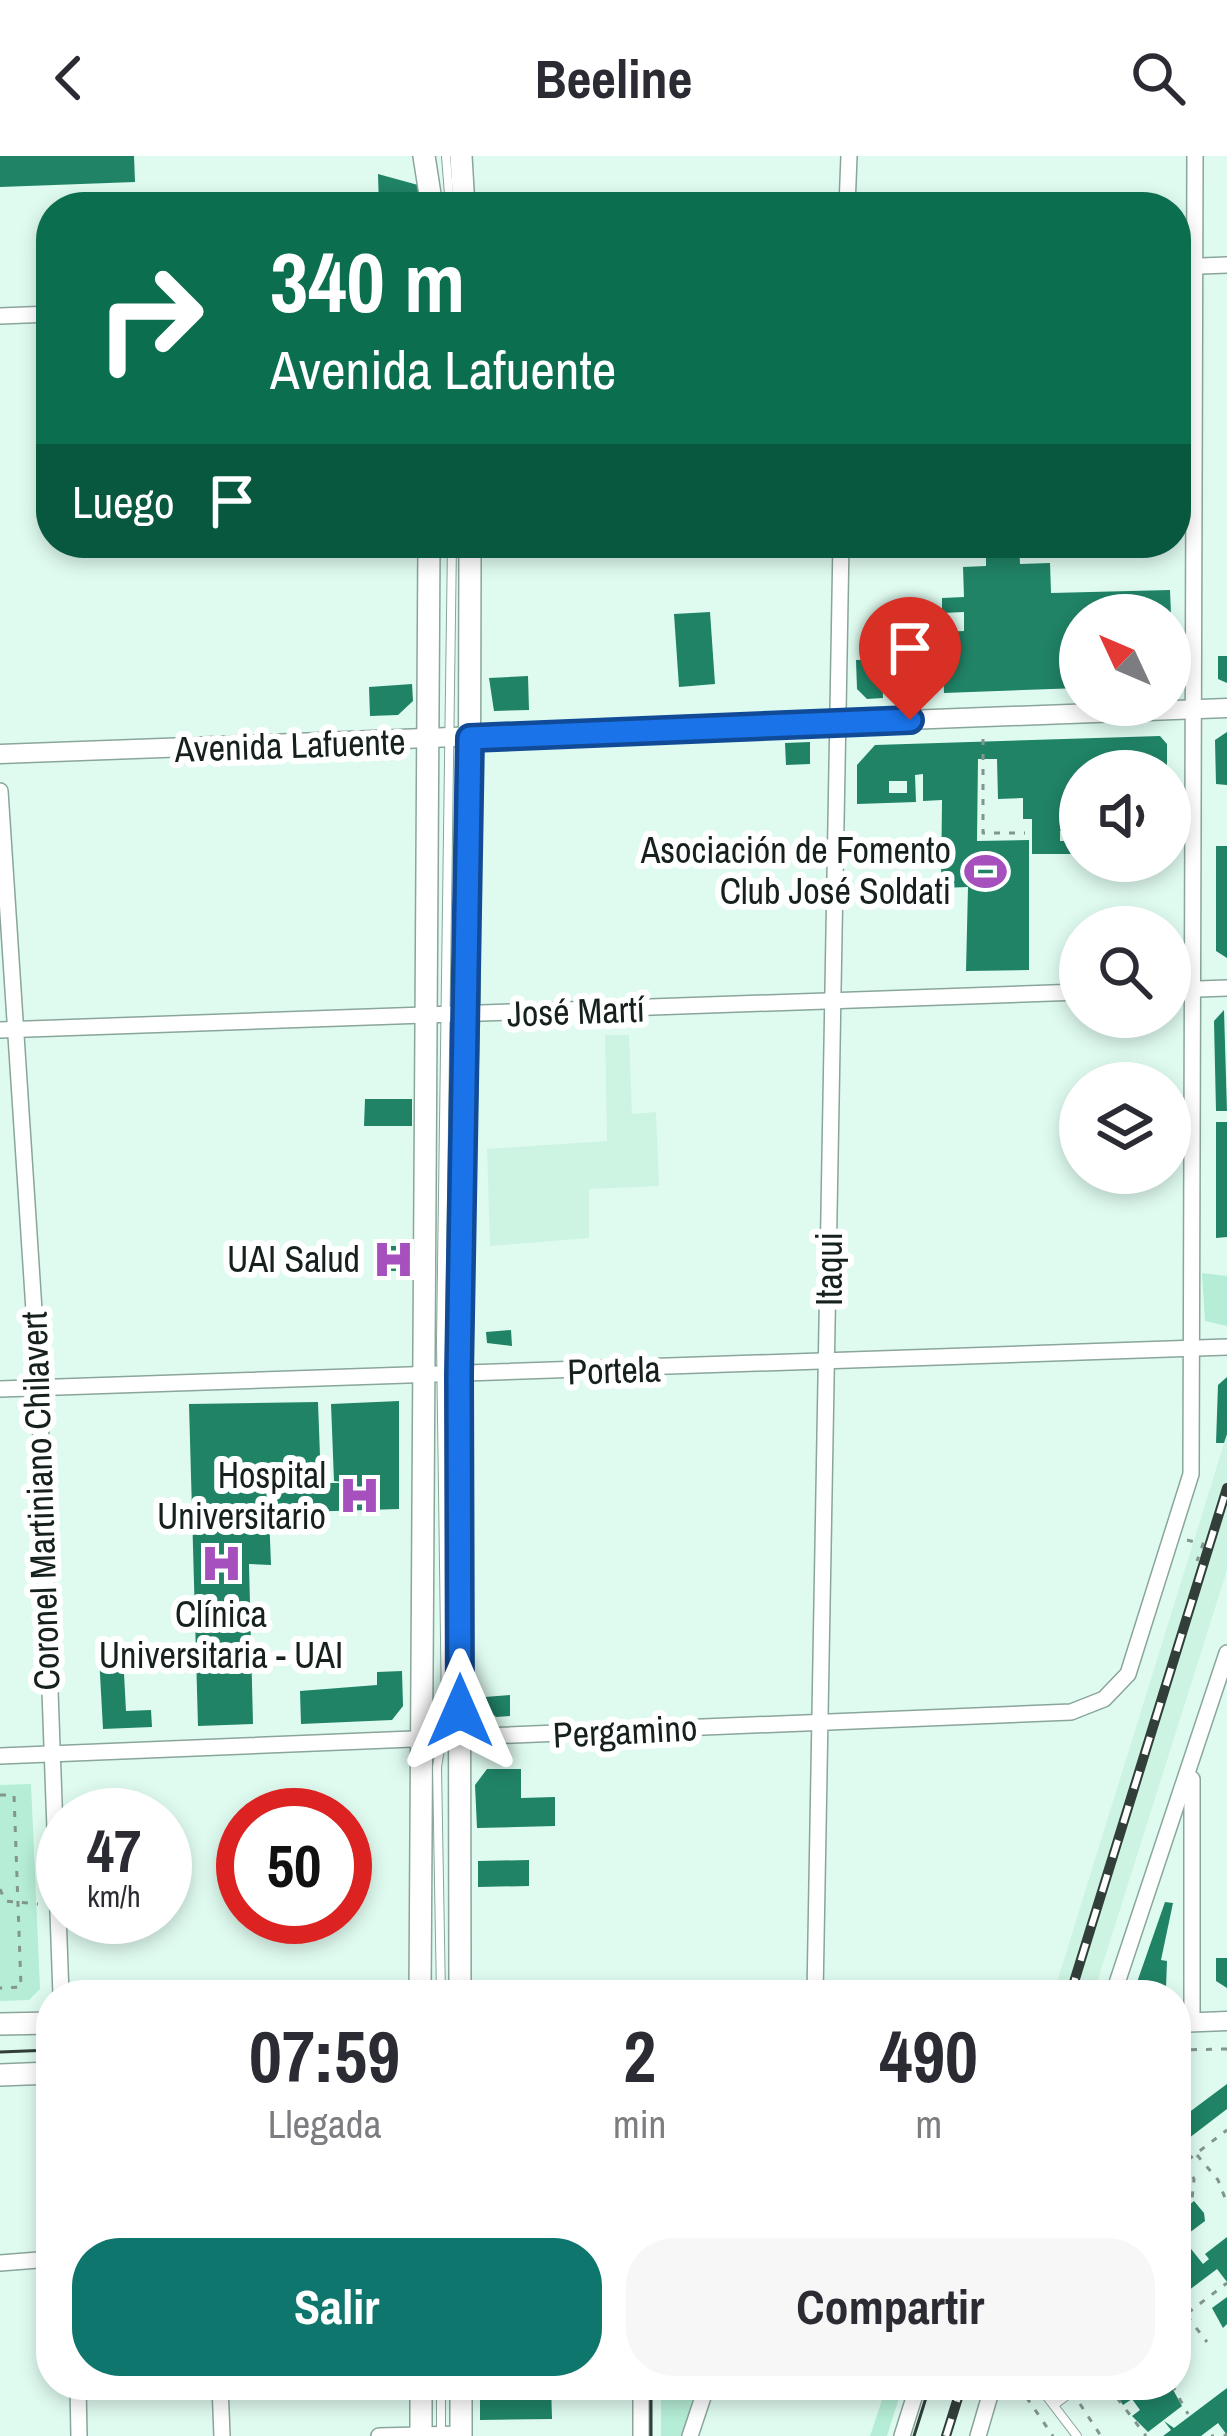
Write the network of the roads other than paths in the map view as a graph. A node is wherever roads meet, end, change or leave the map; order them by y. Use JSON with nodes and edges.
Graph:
{"nodes":[{"id":1,"x":424,"y":156,"type":"edge"},
{"id":2,"x":446,"y":156,"type":"edge"},
{"id":3,"x":461,"y":156,"type":"edge"},
{"id":4,"x":849,"y":156,"type":"edge"},
{"id":5,"x":1195,"y":156,"type":"edge"},
{"id":6,"x":429,"y":192,"type":"edge"},
{"id":7,"x":449,"y":192,"type":"edge"},
{"id":8,"x":463,"y":192,"type":"edge"},
{"id":9,"x":848,"y":192,"type":"edge"},
{"id":10,"x":1227,"y":265,"type":"edge"},
{"id":11,"x":1191,"y":266,"type":"edge"},
{"id":12,"x":1196,"y":266,"type":"junction"},
{"id":13,"x":36,"y":315,"type":"edge"},
{"id":14,"x":0,"y":316,"type":"edge"},
{"id":15,"x":431,"y":558,"type":"edge"},
{"id":16,"x":452,"y":558,"type":"edge"},
{"id":17,"x":470,"y":558,"type":"edge"},
{"id":18,"x":841,"y":558,"type":"edge"},
{"id":19,"x":470,"y":666,"type":"junction"},
{"id":20,"x":451,"y":708,"type":"junction"},
{"id":21,"x":1227,"y":708,"type":"edge"},
{"id":22,"x":1192,"y":709,"type":"junction"},
{"id":23,"x":838,"y":723,"type":"junction"},
{"id":24,"x":450,"y":740,"type":"junction"},
{"id":25,"x":0,"y":754,"type":"edge"},
{"id":26,"x":0,"y":791,"type":"edge"},
{"id":27,"x":1227,"y":988,"type":"edge"},
{"id":28,"x":1191,"y":989,"type":"edge"},
{"id":29,"x":1194,"y":989,"type":"junction"},
{"id":30,"x":1059,"y":993,"type":"edge"},
{"id":31,"x":831,"y":1000,"type":"junction"},
{"id":32,"x":447,"y":1016,"type":"junction"},
{"id":33,"x":7,"y":1029,"type":"edge"},
{"id":34,"x":1195,"y":1347,"type":"junction"},
{"id":35,"x":1227,"y":1347,"type":"edge"},
{"id":36,"x":828,"y":1363,"type":"junction"},
{"id":37,"x":441,"y":1376,"type":"junction"},
{"id":38,"x":39,"y":1388,"type":"junction"},
{"id":39,"x":0,"y":1389,"type":"edge"},
{"id":40,"x":1227,"y":1653,"type":"edge"},
{"id":41,"x":1227,"y":1718,"type":"edge"},
{"id":42,"x":1206,"y":1719,"type":"junction"},
{"id":43,"x":824,"y":1720,"type":"junction"},
{"id":44,"x":441,"y":1739,"type":"junction"},
{"id":45,"x":0,"y":1756,"type":"edge"},
{"id":46,"x":49,"y":1756,"type":"junction"},
{"id":47,"x":1192,"y":1761,"type":"junction"},
{"id":48,"x":60,"y":1980,"type":"edge"},
{"id":49,"x":421,"y":1980,"type":"edge"},
{"id":50,"x":441,"y":1980,"type":"edge"},
{"id":51,"x":459,"y":1980,"type":"edge"},
{"id":52,"x":815,"y":1980,"type":"edge"},
{"id":53,"x":1118,"y":1980,"type":"edge"},
{"id":54,"x":1185,"y":1980,"type":"edge"},
{"id":55,"x":1227,"y":2021,"type":"edge"},
{"id":56,"x":36,"y":2023,"type":"edge"},
{"id":57,"x":1191,"y":2023,"type":"edge"},
{"id":58,"x":0,"y":2024,"type":"edge"},
{"id":59,"x":36,"y":2074,"type":"edge"},
{"id":60,"x":0,"y":2075,"type":"edge"},
{"id":61,"x":36,"y":2261,"type":"edge"},
{"id":62,"x":0,"y":2264,"type":"edge"},
{"id":63,"x":78,"y":2400,"type":"edge"},
{"id":64,"x":221,"y":2400,"type":"edge"},
{"id":65,"x":427,"y":2400,"type":"edge"},
{"id":66,"x":441,"y":2400,"type":"edge"},
{"id":67,"x":454,"y":2400,"type":"edge"},
{"id":68,"x":641,"y":2400,"type":"edge"},
{"id":69,"x":702,"y":2400,"type":"edge"},
{"id":70,"x":913,"y":2400,"type":"edge"},
{"id":71,"x":989,"y":2400,"type":"edge"},
{"id":72,"x":1050,"y":2400,"type":"edge"},
{"id":73,"x":1061,"y":2400,"type":"edge"},
{"id":74,"x":1054,"y":2405,"type":"junction"},
{"id":75,"x":441,"y":2435,"type":"edge"},
{"id":76,"x":79,"y":2436,"type":"edge"},
{"id":77,"x":222,"y":2436,"type":"edge"},
{"id":78,"x":379,"y":2436,"type":"edge"},
{"id":79,"x":641,"y":2436,"type":"edge"},
{"id":80,"x":690,"y":2436,"type":"edge"},
{"id":81,"x":902,"y":2436,"type":"edge"},
{"id":82,"x":978,"y":2436,"type":"edge"},
{"id":83,"x":1077,"y":2436,"type":"edge"}],
"edges":[{"from":1,"to":6,"type":"main road"},
{"from":2,"to":7,"type":"lane"},
{"from":3,"to":8,"type":"main road"},
{"from":4,"to":9,"type":"street"},
{"from":5,"to":12,"type":"street"},
{"from":10,"to":12,"type":"street"},
{"from":11,"to":12,"type":"street"},
{"from":12,"to":22,"type":"street"},
{"from":13,"to":14,"type":"street"},
{"from":15,"to":24,"type":"main road"},
{"from":16,"to":20,"type":"lane"},
{"from":17,"to":19,"type":"main road"},
{"from":18,"to":23,"type":"street","name":"Itaqui"},
{"from":19,"to":20,"type":"lane"},
{"from":19,"to":24,"type":"main road"},
{"from":20,"to":24,"type":"lane"},
{"from":21,"to":22,"type":"street","name":"Avenida Lafuente"},
{"from":22,"to":23,"type":"street","name":"Avenida Lafuente"},
{"from":22,"to":29,"type":"street"},
{"from":23,"to":24,"type":"street","name":"Avenida Lafuente"},
{"from":23,"to":31,"type":"street","name":"Itaqui"},
{"from":24,"to":25,"type":"street","name":"Avenida Lafuente"},
{"from":24,"to":32,"type":"main road"},
{"from":24,"to":32,"type":"main road"},
{"from":26,"to":33,"type":"street","name":"Coronel Martiniano Chilavert"},
{"from":27,"to":29,"type":"street"},
{"from":28,"to":29,"type":"street"},
{"from":29,"to":34,"type":"street"},
{"from":30,"to":31,"type":"street","name":"José Martí"},
{"from":31,"to":32,"type":"street","name":"José Martí"},
{"from":31,"to":36,"type":"street","name":"Itaqui"},
{"from":32,"to":33,"type":"street","name":"José Martí"},
{"from":32,"to":37,"type":"main road"},
{"from":32,"to":37,"type":"main road"},
{"from":33,"to":38,"type":"street","name":"Coronel Martiniano Chilavert"},
{"from":34,"to":35,"type":"street","name":"Portela"},
{"from":34,"to":36,"type":"street","name":"Portela"},
{"from":34,"to":43,"type":"street","name":"Pergamino"},
{"from":36,"to":37,"type":"street","name":"Portela"},
{"from":36,"to":43,"type":"street","name":"Itaqui"},
{"from":37,"to":38,"type":"street","name":"Portela"},
{"from":37,"to":44,"type":"main road"},
{"from":37,"to":44,"type":"main road"},
{"from":38,"to":39,"type":"street","name":"Portela"},
{"from":38,"to":46,"type":"street","name":"Coronel Martiniano Chilavert"},
{"from":40,"to":42,"type":"street"},
{"from":41,"to":42,"type":"street"},
{"from":42,"to":47,"type":"street"},
{"from":43,"to":44,"type":"street","name":"Pergamino"},
{"from":43,"to":52,"type":"street","name":"Itaqui"},
{"from":44,"to":46,"type":"street","name":"Pergamino"},
{"from":44,"to":49,"type":"main road"},
{"from":44,"to":50,"type":"lane"},
{"from":44,"to":51,"type":"main road"},
{"from":45,"to":46,"type":"street","name":"Pergamino"},
{"from":46,"to":48,"type":"street","name":"Coronel Martiniano Chilavert"},
{"from":47,"to":53,"type":"street"},
{"from":47,"to":54,"type":"street"},
{"from":55,"to":57,"type":"street"},
{"from":56,"to":58,"type":"main road"},
{"from":59,"to":60,"type":"main road"},
{"from":61,"to":62,"type":"street"},
{"from":63,"to":76,"type":"street"},
{"from":64,"to":77,"type":"street"},
{"from":65,"to":75,"type":"main road"},
{"from":66,"to":75,"type":"lane"},
{"from":67,"to":75,"type":"main road"},
{"from":68,"to":79,"type":"street"},
{"from":69,"to":80,"type":"street"},
{"from":70,"to":81,"type":"street"},
{"from":71,"to":82,"type":"street"},
{"from":72,"to":74,"type":"lane"},
{"from":73,"to":74,"type":"lane"},
{"from":74,"to":83,"type":"lane"},
{"from":75,"to":78,"type":"street"}]}
